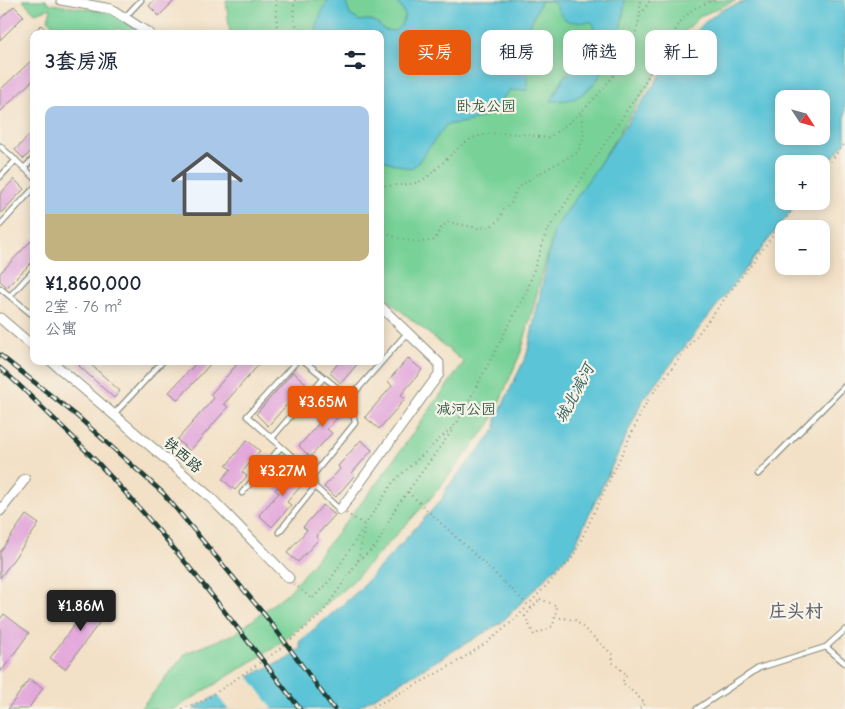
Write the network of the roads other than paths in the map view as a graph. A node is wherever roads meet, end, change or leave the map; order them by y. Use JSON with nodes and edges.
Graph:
{"nodes":[{"id":1,"x":61,"y":0,"type":"edge"},
{"id":2,"x":141,"y":0,"type":"edge"},
{"id":3,"x":126,"y":16,"type":"junction"},
{"id":4,"x":145,"y":30,"type":"edge"},
{"id":5,"x":0,"y":146,"type":"edge"},
{"id":6,"x":16,"y":160,"type":"junction"},
{"id":7,"x":30,"y":162,"type":"edge"},
{"id":8,"x":24,"y":168,"type":"junction"},
{"id":9,"x":30,"y":173,"type":"edge"},
{"id":10,"x":0,"y":177,"type":"edge"},
{"id":11,"x":30,"y":192,"type":"edge"},
{"id":12,"x":0,"y":225,"type":"edge"},
{"id":13,"x":30,"y":274,"type":"edge"},
{"id":14,"x":0,"y":288,"type":"edge"},
{"id":15,"x":10,"y":296,"type":"junction"},
{"id":16,"x":384,"y":310,"type":"edge"},
{"id":17,"x":30,"y":313,"type":"edge"},
{"id":18,"x":0,"y":318,"type":"edge"},
{"id":19,"x":407,"y":333,"type":"junction"},
{"id":20,"x":30,"y":344,"type":"edge"},
{"id":21,"x":384,"y":359,"type":"edge"},
{"id":22,"x":56,"y":365,"type":"edge"},
{"id":23,"x":159,"y":365,"type":"edge"},
{"id":24,"x":293,"y":365,"type":"edge"},
{"id":25,"x":309,"y":365,"type":"edge"},
{"id":26,"x":379,"y":365,"type":"edge"},
{"id":27,"x":324,"y":377,"type":"junction"},
{"id":28,"x":845,"y":386,"type":"edge"},
{"id":29,"x":350,"y":398,"type":"junction"},
{"id":30,"x":114,"y":414,"type":"junction"},
{"id":31,"x":272,"y":438,"type":"junction"},
{"id":32,"x":281,"y":447,"type":"junction"},
{"id":33,"x":758,"y":474,"type":"dead end"},
{"id":34,"x":313,"y":475,"type":"junction"},
{"id":35,"x":25,"y":478,"type":"dead end"},
{"id":36,"x":315,"y":487,"type":"junction"},
{"id":37,"x":242,"y":493,"type":"dead end"},
{"id":38,"x":340,"y":510,"type":"joint"},
{"id":39,"x":0,"y":512,"type":"edge"},
{"id":40,"x":279,"y":532,"type":"dead end"},
{"id":41,"x":289,"y":578,"type":"road end"},
{"id":42,"x":845,"y":630,"type":"edge"},
{"id":43,"x":826,"y":647,"type":"junction"},
{"id":44,"x":845,"y":663,"type":"edge"},
{"id":45,"x":697,"y":709,"type":"edge"}],
"edges":[{"from":1,"to":3,"type":"street"},
{"from":2,"to":3,"type":"lane"},
{"from":3,"to":4,"type":"street"},
{"from":5,"to":6,"type":"lane"},
{"from":6,"to":8,"type":"lane"},
{"from":6,"to":10,"type":"lane"},
{"from":7,"to":8,"type":"lane"},
{"from":8,"to":9,"type":"lane"},
{"from":11,"to":12,"type":"lane"},
{"from":13,"to":15,"type":"lane"},
{"from":14,"to":15,"type":"lane"},
{"from":15,"to":17,"type":"lane"},
{"from":16,"to":19,"type":"street"},
{"from":18,"to":20,"type":"street"},
{"from":19,"to":21,"type":"lane"},
{"from":19,"to":38,"type":"street"},
{"from":22,"to":30,"type":"street","name":"铁西路"},
{"from":23,"to":30,"type":"lane"},
{"from":24,"to":31,"type":"lane"},
{"from":25,"to":27,"type":"lane"},
{"from":26,"to":29,"type":"lane"},
{"from":27,"to":29,"type":"lane"},
{"from":27,"to":31,"type":"lane"},
{"from":28,"to":33,"type":"lane"},
{"from":29,"to":34,"type":"lane"},
{"from":30,"to":41,"type":"street","name":"铁西路"},
{"from":31,"to":32,"type":"lane"},
{"from":32,"to":34,"type":"lane"},
{"from":32,"to":37,"type":"lane"},
{"from":34,"to":36,"type":"lane"},
{"from":35,"to":39,"type":"street"},
{"from":36,"to":38,"type":"lane"},
{"from":36,"to":40,"type":"lane"},
{"from":42,"to":43,"type":"lane"},
{"from":43,"to":44,"type":"lane"},
{"from":43,"to":45,"type":"lane"}]}
